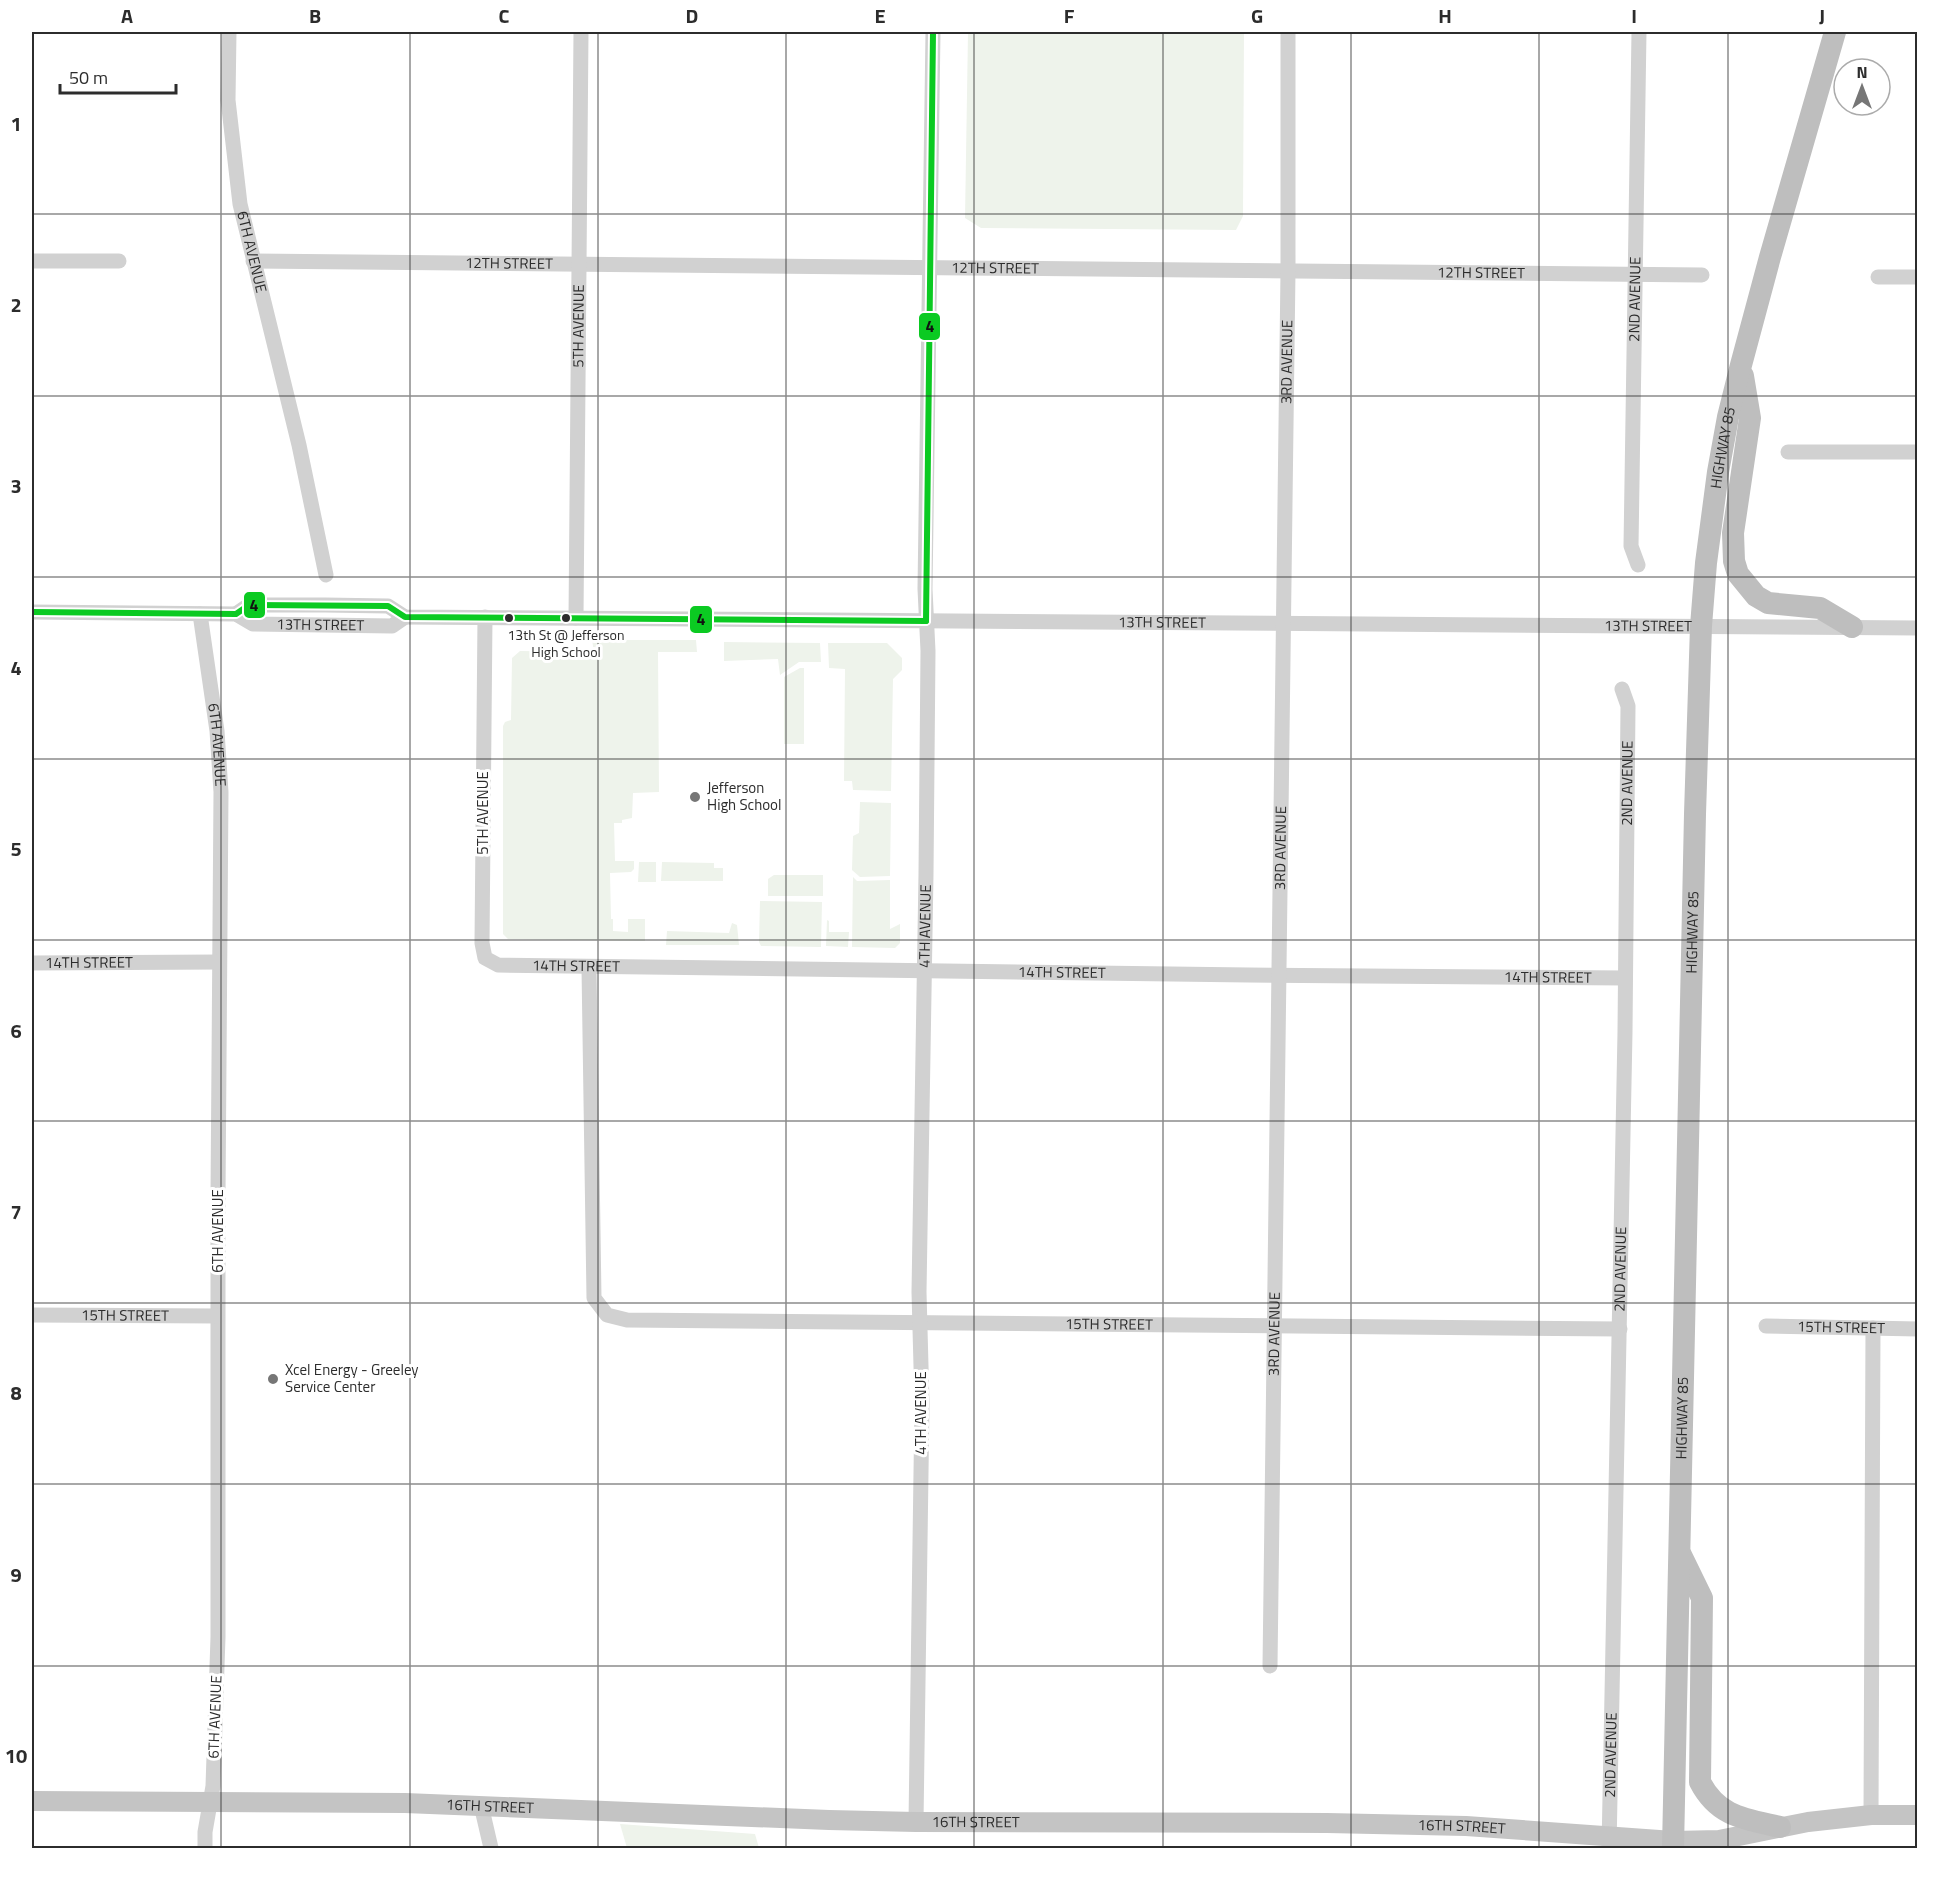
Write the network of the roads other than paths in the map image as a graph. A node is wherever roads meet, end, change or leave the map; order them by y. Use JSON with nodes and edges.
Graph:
{"nodes":[{"id":1,"x":229,"y":32,"type":"edge"},
{"id":2,"x":581,"y":32,"type":"edge"},
{"id":3,"x":933,"y":32,"type":"edge"},
{"id":4,"x":1288,"y":32,"type":"edge"},
{"id":5,"x":1639,"y":32,"type":"edge"},
{"id":6,"x":1835,"y":32,"type":"edge"},
{"id":7,"x":32,"y":261,"type":"edge"},
{"id":8,"x":119,"y":261,"type":"dead end"},
{"id":9,"x":253,"y":261,"type":"junction"},
{"id":10,"x":580,"y":264,"type":"junction"},
{"id":11,"x":930,"y":268,"type":"junction"},
{"id":12,"x":1288,"y":271,"type":"junction"},
{"id":13,"x":1635,"y":274,"type":"junction"},
{"id":14,"x":1702,"y":275,"type":"dead end"},
{"id":15,"x":1878,"y":277,"type":"dead end"},
{"id":16,"x":1917,"y":277,"type":"edge"},
{"id":17,"x":1741,"y":365,"type":"junction"},
{"id":18,"x":1788,"y":452,"type":"dead end"},
{"id":19,"x":1917,"y":452,"type":"edge"},
{"id":20,"x":1638,"y":565,"type":"dead end"},
{"id":21,"x":326,"y":574,"type":"dead end"},
{"id":22,"x":32,"y":612,"type":"edge"},
{"id":23,"x":200,"y":614,"type":"junction"},
{"id":24,"x":485,"y":618,"type":"junction"},
{"id":25,"x":576,"y":618,"type":"junction"},
{"id":26,"x":926,"y":621,"type":"junction"},
{"id":27,"x":1284,"y":623,"type":"junction"},
{"id":28,"x":1701,"y":626,"type":"junction"},
{"id":29,"x":1852,"y":627,"type":"junction"},
{"id":30,"x":1917,"y":628,"type":"edge"},
{"id":31,"x":1623,"y":689,"type":"dead end"},
{"id":32,"x":219,"y":962,"type":"junction"},
{"id":33,"x":32,"y":963,"type":"edge"},
{"id":34,"x":498,"y":965,"type":"joint"},
{"id":35,"x":589,"y":968,"type":"junction"},
{"id":36,"x":924,"y":971,"type":"junction"},
{"id":37,"x":1279,"y":975,"type":"junction"},
{"id":38,"x":1625,"y":978,"type":"junction"},
{"id":39,"x":32,"y":1316,"type":"edge"},
{"id":40,"x":217,"y":1316,"type":"junction"},
{"id":41,"x":920,"y":1322,"type":"junction"},
{"id":42,"x":1274,"y":1326,"type":"junction"},
{"id":43,"x":1766,"y":1326,"type":"dead end"},
{"id":44,"x":1873,"y":1328,"type":"junction"},
{"id":45,"x":1620,"y":1329,"type":"junction"},
{"id":46,"x":1917,"y":1329,"type":"edge"},
{"id":47,"x":1680,"y":1553,"type":"junction"},
{"id":48,"x":1270,"y":1666,"type":"dead end"},
{"id":49,"x":32,"y":1801,"type":"edge"},
{"id":50,"x":210,"y":1802,"type":"junction"},
{"id":51,"x":481,"y":1805,"type":"junction"},
{"id":52,"x":1871,"y":1815,"type":"junction"},
{"id":53,"x":1917,"y":1815,"type":"edge"},
{"id":54,"x":916,"y":1822,"type":"junction"},
{"id":55,"x":1780,"y":1827,"type":"junction"},
{"id":56,"x":1609,"y":1843,"type":"edge"},
{"id":57,"x":1673,"y":1845,"type":"edge"},
{"id":58,"x":205,"y":1848,"type":"edge"},
{"id":59,"x":491,"y":1848,"type":"edge"}],
"edges":[{"from":1,"to":9,"type":"street","name":"6TH AVENUE"},
{"from":2,"to":10,"type":"street","name":"5TH AVENUE"},
{"from":3,"to":11,"type":"street","name":"4TH AVENUE"},
{"from":4,"to":12,"type":"street","name":"3RD AVENUE"},
{"from":5,"to":13,"type":"street","name":"2ND AVENUE"},
{"from":6,"to":17,"type":"highway","name":"HIGHWAY 85"},
{"from":7,"to":8,"type":"street"},
{"from":9,"to":10,"type":"street","name":"12TH STREET"},
{"from":9,"to":21,"type":"street","name":"6TH AVENUE"},
{"from":10,"to":11,"type":"street","name":"12TH STREET"},
{"from":10,"to":25,"type":"street","name":"5TH AVENUE"},
{"from":11,"to":12,"type":"street","name":"12TH STREET"},
{"from":11,"to":26,"type":"street","name":"4TH AVENUE"},
{"from":12,"to":13,"type":"street","name":"12TH STREET"},
{"from":12,"to":27,"type":"street","name":"3RD AVENUE"},
{"from":13,"to":14,"type":"street","name":"12TH STREET"},
{"from":13,"to":20,"type":"street","name":"2ND AVENUE"},
{"from":15,"to":16,"type":"street"},
{"from":17,"to":28,"type":"highway","name":"HIGHWAY 85"},
{"from":17,"to":29,"type":"highway"},
{"from":18,"to":19,"type":"street"},
{"from":22,"to":23,"type":"street","name":"13TH STREET"},
{"from":23,"to":24,"type":"street","name":"13TH STREET"},
{"from":23,"to":32,"type":"street","name":"6TH AVENUE"},
{"from":24,"to":25,"type":"street","name":"13TH STREET"},
{"from":24,"to":34,"type":"street","name":"5TH AVENUE"},
{"from":25,"to":26,"type":"street","name":"13TH STREET"},
{"from":26,"to":27,"type":"street","name":"13TH STREET"},
{"from":26,"to":36,"type":"street","name":"4TH AVENUE"},
{"from":27,"to":28,"type":"street","name":"13TH STREET"},
{"from":27,"to":37,"type":"street","name":"3RD AVENUE"},
{"from":28,"to":29,"type":"street","name":"13TH STREET"},
{"from":28,"to":47,"type":"highway","name":"HIGHWAY 85"},
{"from":29,"to":30,"type":"street","name":"13TH STREET"},
{"from":31,"to":38,"type":"street","name":"2ND AVENUE"},
{"from":32,"to":33,"type":"street","name":"14TH STREET"},
{"from":32,"to":40,"type":"street","name":"6TH AVENUE"},
{"from":34,"to":35,"type":"street","name":"14TH STREET"},
{"from":35,"to":36,"type":"street","name":"14TH STREET"},
{"from":35,"to":41,"type":"street","name":"15TH STREET"},
{"from":36,"to":37,"type":"street","name":"14TH STREET"},
{"from":36,"to":41,"type":"street","name":"4TH AVENUE"},
{"from":37,"to":38,"type":"street","name":"14TH STREET"},
{"from":37,"to":42,"type":"street","name":"3RD AVENUE"},
{"from":38,"to":45,"type":"street","name":"2ND AVENUE"},
{"from":39,"to":40,"type":"street","name":"15TH STREET"},
{"from":40,"to":50,"type":"street","name":"6TH AVENUE"},
{"from":41,"to":42,"type":"street","name":"15TH STREET"},
{"from":41,"to":54,"type":"street","name":"4TH AVENUE"},
{"from":42,"to":45,"type":"street","name":"15TH STREET"},
{"from":42,"to":48,"type":"street","name":"3RD AVENUE"},
{"from":43,"to":44,"type":"street","name":"15TH STREET"},
{"from":44,"to":46,"type":"street","name":"15TH STREET"},
{"from":44,"to":52,"type":"street"},
{"from":45,"to":56,"type":"street","name":"2ND AVENUE"},
{"from":47,"to":55,"type":"highway"},
{"from":47,"to":57,"type":"highway","name":"HIGHWAY 85"},
{"from":49,"to":50,"type":"main road","name":"16TH STREET"},
{"from":50,"to":51,"type":"main road","name":"16TH STREET"},
{"from":50,"to":58,"type":"street","name":"6TH AVENUE"},
{"from":51,"to":54,"type":"main road","name":"16TH STREET"},
{"from":51,"to":59,"type":"street"},
{"from":52,"to":53,"type":"main road","name":"16TH STREET"},
{"from":52,"to":55,"type":"main road","name":"16TH STREET"},
{"from":54,"to":56,"type":"main road","name":"16TH STREET"},
{"from":55,"to":57,"type":"main road","name":"16TH STREET"},
{"from":56,"to":57,"type":"main road","name":"16TH STREET"}]}
